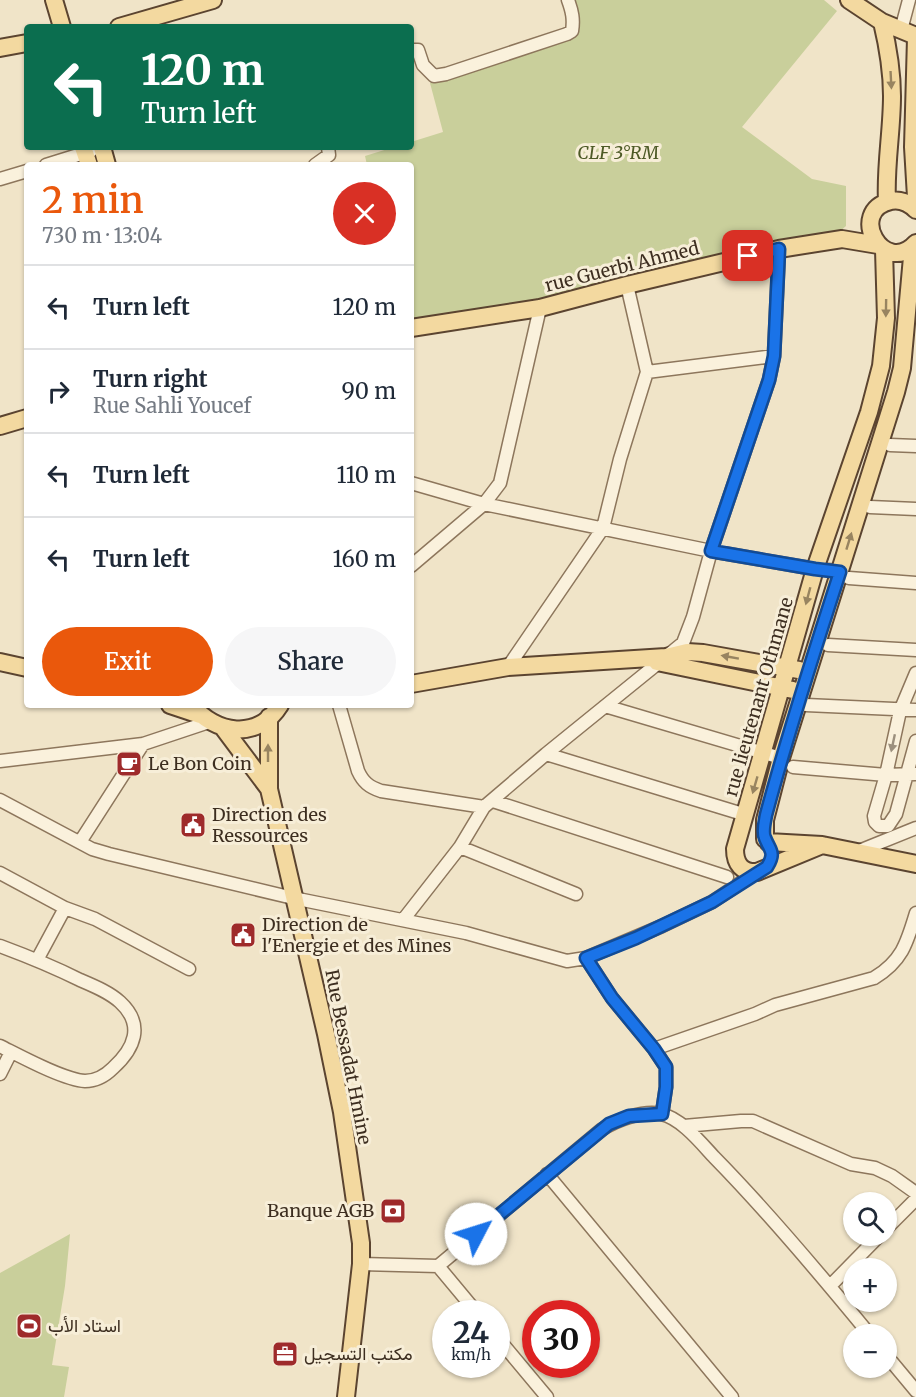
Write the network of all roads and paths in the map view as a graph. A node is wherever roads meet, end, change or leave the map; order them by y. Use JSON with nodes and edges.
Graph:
{"nodes":[{"id":1,"x":54,"y":0,"type":"edge"},
{"id":2,"x":213,"y":0,"type":"edge"},
{"id":3,"x":568,"y":0,"type":"edge"},
{"id":4,"x":849,"y":0,"type":"edge"},
{"id":5,"x":909,"y":0,"type":"edge"},
{"id":6,"x":882,"y":22,"type":"junction"},
{"id":7,"x":61,"y":24,"type":"edge"},
{"id":8,"x":129,"y":24,"type":"edge"},
{"id":9,"x":911,"y":34,"type":"edge"},
{"id":10,"x":24,"y":44,"type":"edge"},
{"id":11,"x":0,"y":48,"type":"edge"},
{"id":12,"x":414,"y":50,"type":"edge"},
{"id":13,"x":328,"y":150,"type":"edge"},
{"id":14,"x":86,"y":155,"type":"edge"},
{"id":15,"x":58,"y":162,"type":"edge"},
{"id":16,"x":319,"y":162,"type":"edge"},
{"id":17,"x":24,"y":172,"type":"edge"},
{"id":18,"x":0,"y":180,"type":"edge"},
{"id":19,"x":916,"y":197,"type":"edge"},
{"id":20,"x":887,"y":202,"type":"junction"},
{"id":21,"x":916,"y":210,"type":"edge"},
{"id":22,"x":871,"y":220,"type":"junction"},
{"id":23,"x":842,"y":239,"type":"junction"},
{"id":24,"x":915,"y":245,"type":"edge"},
{"id":25,"x":881,"y":247,"type":"junction"},
{"id":26,"x":779,"y":249,"type":"junction"},
{"id":27,"x":627,"y":285,"type":"junction"},
{"id":28,"x":540,"y":308,"type":"junction"},
{"id":29,"x":414,"y":328,"type":"edge"},
{"id":30,"x":774,"y":356,"type":"junction"},
{"id":31,"x":881,"y":366,"type":"junction"},
{"id":32,"x":909,"y":368,"type":"edge"},
{"id":33,"x":646,"y":372,"type":"junction"},
{"id":34,"x":24,"y":420,"type":"edge"},
{"id":35,"x":0,"y":426,"type":"edge"},
{"id":36,"x":890,"y":445,"type":"dead end"},
{"id":37,"x":916,"y":446,"type":"edge"},
{"id":38,"x":414,"y":484,"type":"edge"},
{"id":39,"x":484,"y":504,"type":"junction"},
{"id":40,"x":870,"y":507,"type":"dead end"},
{"id":41,"x":916,"y":509,"type":"edge"},
{"id":42,"x":603,"y":528,"type":"junction"},
{"id":43,"x":711,"y":551,"type":"junction"},
{"id":44,"x":414,"y":563,"type":"edge"},
{"id":45,"x":815,"y":569,"type":"junction"},
{"id":46,"x":844,"y":575,"type":"junction"},
{"id":47,"x":916,"y":583,"type":"edge"},
{"id":48,"x":828,"y":645,"type":"dead end"},
{"id":49,"x":916,"y":650,"type":"edge"},
{"id":50,"x":662,"y":660,"type":"junction"},
{"id":51,"x":0,"y":662,"type":"edge"},
{"id":52,"x":24,"y":667,"type":"edge"},
{"id":53,"x":508,"y":667,"type":"junction"},
{"id":54,"x":788,"y":668,"type":"junction"},
{"id":55,"x":808,"y":672,"type":"junction"},
{"id":56,"x":916,"y":673,"type":"edge"},
{"id":57,"x":414,"y":683,"type":"edge"},
{"id":58,"x":782,"y":688,"type":"junction"},
{"id":59,"x":803,"y":699,"type":"junction"},
{"id":60,"x":605,"y":706,"type":"junction"},
{"id":61,"x":178,"y":708,"type":"edge"},
{"id":62,"x":340,"y":708,"type":"edge"},
{"id":63,"x":916,"y":710,"type":"edge"},
{"id":64,"x":274,"y":711,"type":"edge"},
{"id":65,"x":900,"y":711,"type":"junction"},
{"id":66,"x":206,"y":718,"type":"edge"},
{"id":67,"x":916,"y":741,"type":"edge"},
{"id":68,"x":143,"y":744,"type":"junction"},
{"id":69,"x":546,"y":753,"type":"junction"},
{"id":70,"x":764,"y":754,"type":"junction"},
{"id":71,"x":0,"y":761,"type":"edge"},
{"id":72,"x":787,"y":763,"type":"junction"},
{"id":73,"x":912,"y":774,"type":"edge"},
{"id":74,"x":886,"y":775,"type":"junction"},
{"id":75,"x":269,"y":789,"type":"junction"},
{"id":76,"x":0,"y":800,"type":"edge"},
{"id":77,"x":488,"y":804,"type":"junction"},
{"id":78,"x":746,"y":815,"type":"junction"},
{"id":79,"x":916,"y":828,"type":"edge"},
{"id":80,"x":766,"y":840,"type":"junction"},
{"id":81,"x":80,"y":842,"type":"junction"},
{"id":82,"x":738,"y":842,"type":"junction"},
{"id":83,"x":822,"y":845,"type":"junction"},
{"id":84,"x":460,"y":847,"type":"junction"},
{"id":85,"x":859,"y":851,"type":"junction"},
{"id":86,"x":916,"y":864,"type":"edge"},
{"id":87,"x":762,"y":869,"type":"junction"},
{"id":88,"x":733,"y":871,"type":"junction"},
{"id":89,"x":0,"y":873,"type":"edge"},
{"id":90,"x":576,"y":894,"type":"dead end"},
{"id":91,"x":293,"y":898,"type":"junction"},
{"id":92,"x":712,"y":902,"type":"junction"},
{"id":93,"x":65,"y":908,"type":"junction"},
{"id":94,"x":916,"y":913,"type":"edge"},
{"id":95,"x":403,"y":920,"type":"junction"},
{"id":96,"x":0,"y":946,"type":"edge"},
{"id":97,"x":586,"y":958,"type":"junction"},
{"id":98,"x":37,"y":960,"type":"junction"},
{"id":99,"x":189,"y":969,"type":"dead end"},
{"id":100,"x":6,"y":1049,"type":"edge"},
{"id":101,"x":654,"y":1049,"type":"junction"},
{"id":102,"x":0,"y":1074,"type":"edge"},
{"id":103,"x":662,"y":1114,"type":"junction"},
{"id":104,"x":684,"y":1126,"type":"junction"},
{"id":105,"x":547,"y":1174,"type":"junction"},
{"id":106,"x":916,"y":1193,"type":"edge"},
{"id":107,"x":916,"y":1199,"type":"edge"},
{"id":108,"x":897,"y":1218,"type":"edge"},
{"id":109,"x":869,"y":1246,"type":"edge"},
{"id":110,"x":361,"y":1264,"type":"junction"},
{"id":111,"x":438,"y":1266,"type":"junction"},
{"id":112,"x":830,"y":1286,"type":"junction"},
{"id":113,"x":466,"y":1300,"type":"edge"},
{"id":114,"x":861,"y":1324,"type":"edge"},
{"id":115,"x":510,"y":1353,"type":"edge"},
{"id":116,"x":897,"y":1368,"type":"edge"},
{"id":117,"x":916,"y":1391,"type":"edge"},
{"id":118,"x":346,"y":1397,"type":"edge"},
{"id":119,"x":547,"y":1397,"type":"edge"},
{"id":120,"x":732,"y":1397,"type":"edge"}],
"edges":[{"from":1,"to":7,"type":"main road"},
{"from":2,"to":8,"type":"main road"},
{"from":3,"to":12,"type":"street"},
{"from":4,"to":6,"type":"main road"},
{"from":5,"to":9,"type":"street"},
{"from":6,"to":9,"type":"main road"},
{"from":6,"to":20,"type":"main road","one_way":true},
{"from":9,"to":19,"type":"main road"},
{"from":10,"to":11,"type":"main road"},
{"from":13,"to":16,"type":"street"},
{"from":14,"to":15,"type":"street"},
{"from":17,"to":18,"type":"street"},
{"from":20,"to":21,"type":"main road"},
{"from":20,"to":22,"type":"main road"},
{"from":22,"to":23,"type":"main road"},
{"from":22,"to":25,"type":"main road","name":"rue lieutenant Othmane"},
{"from":23,"to":25,"type":"main road"},
{"from":23,"to":26,"type":"main road","name":"rue Guerbi Ahmed"},
{"from":24,"to":25,"type":"main road"},
{"from":24,"to":32,"type":"main road"},
{"from":25,"to":31,"type":"main road","name":"rue lieutenant Othmane","one_way":true},
{"from":26,"to":27,"type":"main road","name":"rue Guerbi Ahmed"},
{"from":26,"to":30,"type":"street"},
{"from":27,"to":28,"type":"main road","name":"rue Guerbi Ahmed"},
{"from":27,"to":33,"type":"street"},
{"from":28,"to":29,"type":"main road","name":"rue Guerbi Ahmed"},
{"from":28,"to":39,"type":"street"},
{"from":30,"to":33,"type":"street"},
{"from":30,"to":43,"type":"street"},
{"from":31,"to":32,"type":"main road"},
{"from":31,"to":45,"type":"main road","name":"rue lieutenant Othmane"},
{"from":46,"to":32,"type":"main road","one_way":true},
{"from":33,"to":42,"type":"street"},
{"from":34,"to":35,"type":"main road"},
{"from":36,"to":37,"type":"street"},
{"from":38,"to":39,"type":"street"},
{"from":39,"to":42,"type":"street"},
{"from":39,"to":44,"type":"street"},
{"from":40,"to":41,"type":"street"},
{"from":42,"to":43,"type":"street"},
{"from":42,"to":53,"type":"street"},
{"from":43,"to":45,"type":"street"},
{"from":43,"to":50,"type":"street"},
{"from":45,"to":46,"type":"street"},
{"from":45,"to":54,"type":"main road","name":"rue lieutenant Othmane","one_way":true},
{"from":46,"to":47,"type":"street"},
{"from":46,"to":55,"type":"main road"},
{"from":48,"to":49,"type":"street"},
{"from":50,"to":53,"type":"main road"},
{"from":54,"to":50,"type":"main road","one_way":true},
{"from":50,"to":58,"type":"main road"},
{"from":50,"to":60,"type":"street"},
{"from":51,"to":52,"type":"main road"},
{"from":53,"to":57,"type":"main road"},
{"from":54,"to":55,"type":"main road"},
{"from":54,"to":58,"type":"main road","name":"rue lieutenant Othmane"},
{"from":55,"to":59,"type":"main road"},
{"from":56,"to":65,"type":"street"},
{"from":58,"to":59,"type":"main road"},
{"from":58,"to":70,"type":"main road","name":"rue lieutenant Othmane"},
{"from":59,"to":65,"type":"street"},
{"from":59,"to":72,"type":"main road"},
{"from":60,"to":69,"type":"street"},
{"from":60,"to":70,"type":"street"},
{"from":61,"to":66,"type":"main road"},
{"from":62,"to":77,"type":"street"},
{"from":63,"to":65,"type":"street"},
{"from":64,"to":66,"type":"main road"},
{"from":75,"to":64,"type":"main road","name":"Rue Bessadat Hmine","one_way":true},
{"from":65,"to":74,"type":"street","one_way":true},
{"from":66,"to":68,"type":"street"},
{"from":66,"to":75,"type":"main road","name":"Rue Bessadat Hmine"},
{"from":67,"to":73,"type":"street"},
{"from":68,"to":71,"type":"street"},
{"from":68,"to":81,"type":"street"},
{"from":69,"to":77,"type":"street"},
{"from":69,"to":78,"type":"street"},
{"from":70,"to":72,"type":"street"},
{"from":70,"to":78,"type":"main road","name":"rue lieutenant Othmane","one_way":true},
{"from":72,"to":74,"type":"street"},
{"from":72,"to":80,"type":"main road"},
{"from":73,"to":74,"type":"street"},
{"from":73,"to":74,"type":"street"},
{"from":75,"to":91,"type":"main road","name":"Rue Bessadat Hmine"},
{"from":76,"to":81,"type":"street"},
{"from":77,"to":84,"type":"street"},
{"from":77,"to":88,"type":"street"},
{"from":78,"to":82,"type":"main road","name":"rue lieutenant Othmane"},
{"from":79,"to":85,"type":"street"},
{"from":80,"to":82,"type":"main road"},
{"from":80,"to":83,"type":"main road"},
{"from":80,"to":87,"type":"main road"},
{"from":81,"to":91,"type":"street"},
{"from":82,"to":88,"type":"main road"},
{"from":83,"to":85,"type":"main road"},
{"from":83,"to":87,"type":"main road"},
{"from":84,"to":90,"type":"street"},
{"from":84,"to":95,"type":"street"},
{"from":85,"to":86,"type":"main road"},
{"from":87,"to":88,"type":"main road"},
{"from":87,"to":92,"type":"street"},
{"from":88,"to":92,"type":"street"},
{"from":89,"to":93,"type":"street"},
{"from":91,"to":95,"type":"street"},
{"from":91,"to":110,"type":"main road","name":"Rue Bessadat Hmine"},
{"from":92,"to":97,"type":"street"},
{"from":93,"to":98,"type":"street"},
{"from":93,"to":99,"type":"street"},
{"from":94,"to":101,"type":"street"},
{"from":95,"to":97,"type":"street"},
{"from":96,"to":98,"type":"street"},
{"from":97,"to":101,"type":"street"},
{"from":98,"to":100,"type":"street"},
{"from":100,"to":102,"type":"street"},
{"from":101,"to":103,"type":"street"},
{"from":103,"to":104,"type":"street"},
{"from":103,"to":105,"type":"street"},
{"from":104,"to":106,"type":"street"},
{"from":104,"to":112,"type":"street"},
{"from":105,"to":111,"type":"street"},
{"from":105,"to":120,"type":"street"},
{"from":107,"to":108,"type":"street"},
{"from":109,"to":112,"type":"street"},
{"from":110,"to":111,"type":"street"},
{"from":110,"to":118,"type":"main road","name":"Rue Bessadat Hmine"},
{"from":111,"to":113,"type":"street"},
{"from":112,"to":114,"type":"street"},
{"from":115,"to":119,"type":"street"},
{"from":116,"to":117,"type":"street"}]}
